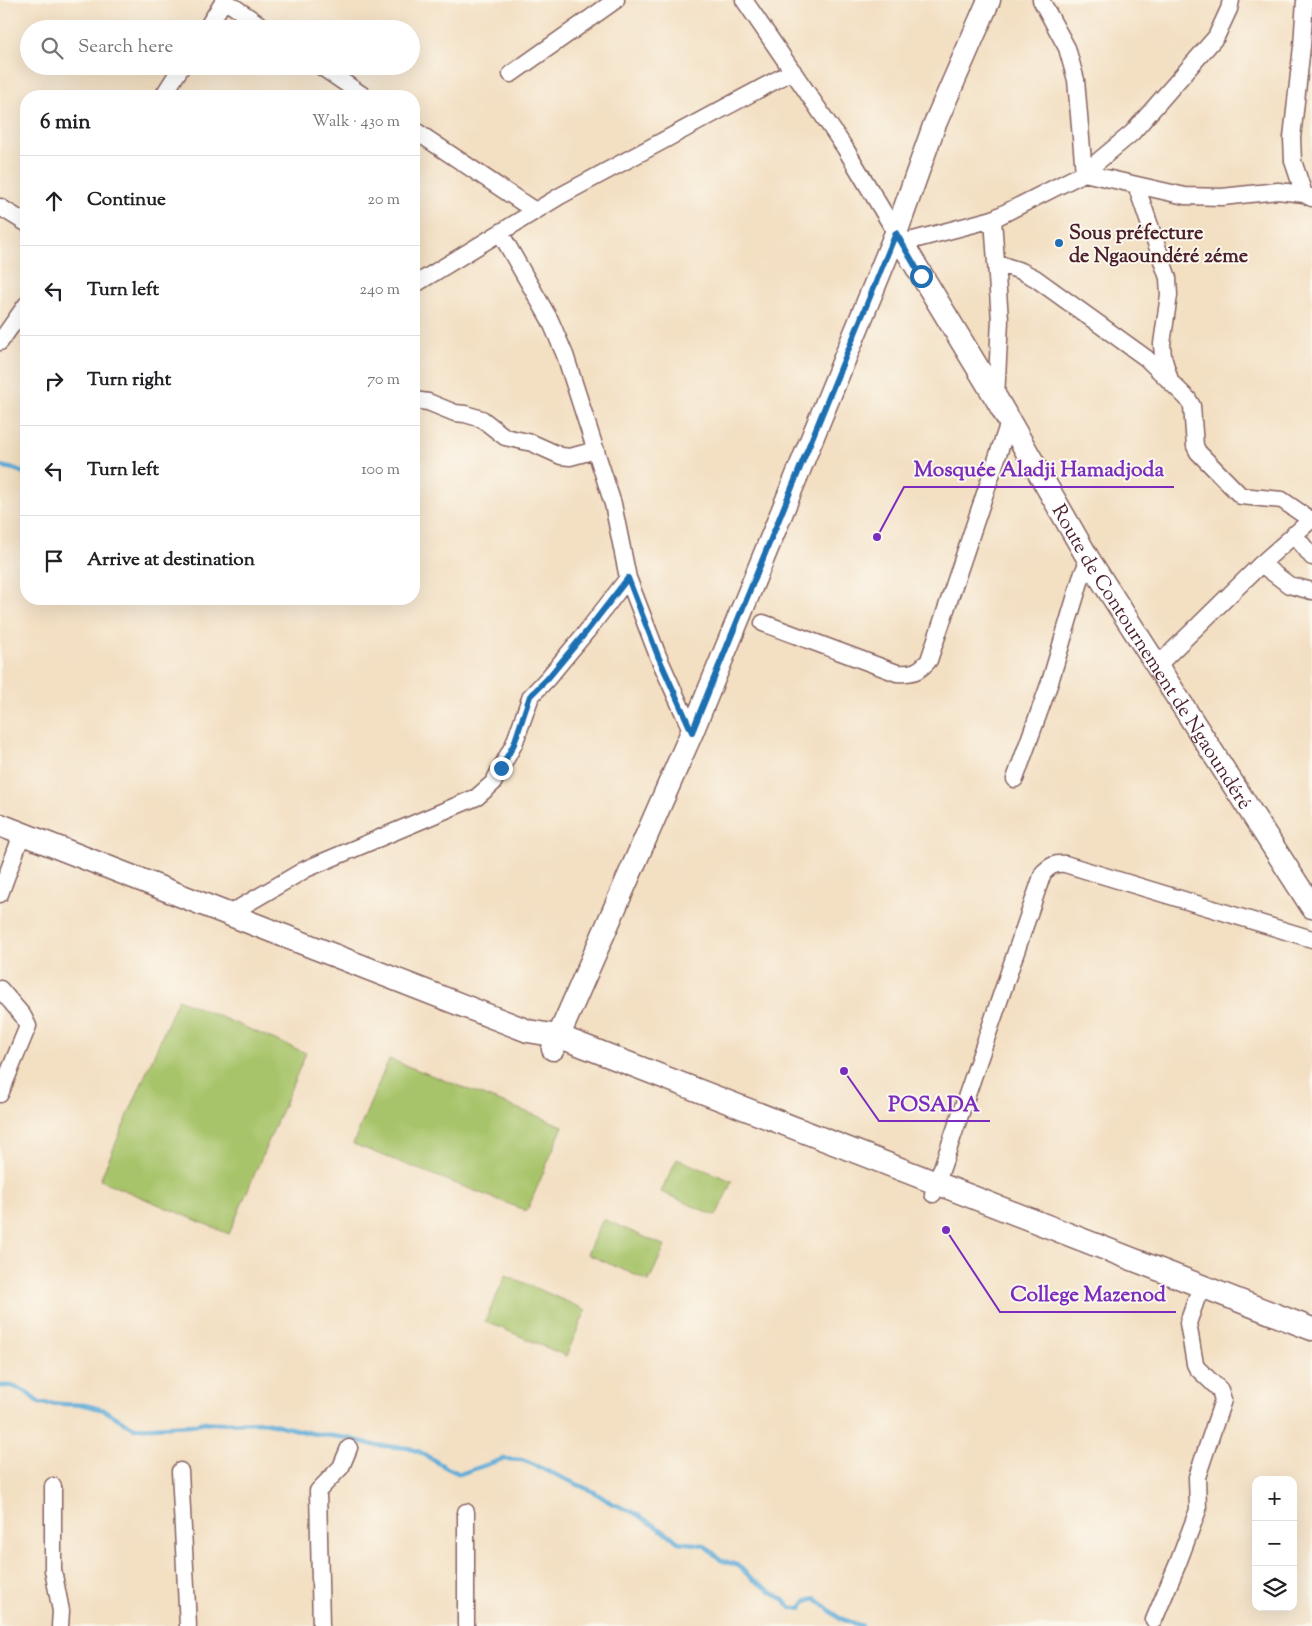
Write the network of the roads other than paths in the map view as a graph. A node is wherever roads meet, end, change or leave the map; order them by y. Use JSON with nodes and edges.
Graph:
{"nodes":[{"id":1,"x":224,"y":0,"type":"edge"},
{"id":2,"x":616,"y":0,"type":"edge"},
{"id":3,"x":744,"y":0,"type":"edge"},
{"id":4,"x":989,"y":0,"type":"edge"},
{"id":5,"x":1041,"y":0,"type":"edge"},
{"id":6,"x":1231,"y":0,"type":"edge"},
{"id":7,"x":1304,"y":0,"type":"edge"},
{"id":8,"x":212,"y":20,"type":"edge"},
{"id":9,"x":253,"y":20,"type":"edge"},
{"id":10,"x":1307,"y":46,"type":"edge"},
{"id":11,"x":793,"y":71,"type":"junction"},
{"id":12,"x":511,"y":74,"type":"dead end"},
{"id":13,"x":176,"y":75,"type":"edge"},
{"id":14,"x":333,"y":75,"type":"edge"},
{"id":15,"x":167,"y":90,"type":"edge"},
{"id":16,"x":355,"y":90,"type":"edge"},
{"id":17,"x":420,"y":134,"type":"edge"},
{"id":18,"x":1293,"y":160,"type":"junction"},
{"id":19,"x":1084,"y":173,"type":"junction"},
{"id":20,"x":1136,"y":185,"type":"junction"},
{"id":21,"x":1278,"y":191,"type":"junction"},
{"id":22,"x":1308,"y":196,"type":"edge"},
{"id":23,"x":0,"y":207,"type":"edge"},
{"id":24,"x":535,"y":211,"type":"junction"},
{"id":25,"x":20,"y":219,"type":"edge"},
{"id":26,"x":993,"y":219,"type":"junction"},
{"id":27,"x":501,"y":234,"type":"junction"},
{"id":28,"x":899,"y":238,"type":"junction"},
{"id":29,"x":996,"y":263,"type":"junction"},
{"id":30,"x":420,"y":281,"type":"edge"},
{"id":31,"x":20,"y":314,"type":"edge"},
{"id":32,"x":0,"y":342,"type":"edge"},
{"id":33,"x":1170,"y":380,"type":"junction"},
{"id":34,"x":996,"y":398,"type":"junction"},
{"id":35,"x":420,"y":401,"type":"edge"},
{"id":36,"x":1009,"y":422,"type":"junction"},
{"id":37,"x":596,"y":450,"type":"junction"},
{"id":38,"x":1312,"y":519,"type":"edge"},
{"id":39,"x":1294,"y":534,"type":"junction"},
{"id":40,"x":1312,"y":557,"type":"edge"},
{"id":41,"x":1089,"y":560,"type":"junction"},
{"id":42,"x":1261,"y":564,"type":"junction"},
{"id":43,"x":628,"y":578,"type":"junction"},
{"id":44,"x":1312,"y":591,"type":"edge"},
{"id":45,"x":763,"y":623,"type":"dead end"},
{"id":46,"x":1157,"y":666,"type":"junction"},
{"id":47,"x":692,"y":732,"type":"junction"},
{"id":48,"x":1015,"y":779,"type":"dead end"},
{"id":49,"x":0,"y":825,"type":"edge"},
{"id":50,"x":22,"y":834,"type":"junction"},
{"id":51,"x":0,"y":894,"type":"edge"},
{"id":52,"x":1312,"y":907,"type":"edge"},
{"id":53,"x":229,"y":914,"type":"junction"},
{"id":54,"x":1312,"y":939,"type":"edge"},
{"id":55,"x":0,"y":989,"type":"edge"},
{"id":56,"x":556,"y":1042,"type":"junction"},
{"id":57,"x":0,"y":1094,"type":"edge"},
{"id":58,"x":935,"y":1188,"type":"junction"},
{"id":59,"x":1199,"y":1292,"type":"junction"},
{"id":60,"x":1312,"y":1329,"type":"edge"},
{"id":61,"x":1312,"y":1343,"type":"edge"},
{"id":62,"x":349,"y":1448,"type":"dead end"},
{"id":63,"x":180,"y":1471,"type":"dead end"},
{"id":64,"x":53,"y":1486,"type":"dead end"},
{"id":65,"x":466,"y":1512,"type":"dead end"},
{"id":66,"x":1154,"y":1620,"type":"dead end"},
{"id":67,"x":60,"y":1626,"type":"edge"},
{"id":68,"x":188,"y":1626,"type":"edge"},
{"id":69,"x":321,"y":1626,"type":"edge"},
{"id":70,"x":466,"y":1626,"type":"edge"}],
"edges":[{"from":1,"to":8,"type":"street"},
{"from":1,"to":9,"type":"street"},
{"from":2,"to":12,"type":"street"},
{"from":3,"to":11,"type":"street"},
{"from":4,"to":28,"type":"street"},
{"from":5,"to":19,"type":"street"},
{"from":6,"to":19,"type":"street"},
{"from":7,"to":10,"type":"street"},
{"from":10,"to":18,"type":"street"},
{"from":11,"to":24,"type":"street"},
{"from":11,"to":28,"type":"street"},
{"from":13,"to":15,"type":"street"},
{"from":14,"to":16,"type":"street"},
{"from":17,"to":24,"type":"street"},
{"from":18,"to":21,"type":"street"},
{"from":18,"to":22,"type":"street"},
{"from":19,"to":20,"type":"street"},
{"from":19,"to":26,"type":"street"},
{"from":20,"to":21,"type":"street"},
{"from":20,"to":33,"type":"street"},
{"from":21,"to":22,"type":"street"},
{"from":23,"to":25,"type":"street"},
{"from":24,"to":27,"type":"street"},
{"from":26,"to":28,"type":"street"},
{"from":26,"to":29,"type":"street"},
{"from":27,"to":30,"type":"street"},
{"from":27,"to":37,"type":"street"},
{"from":28,"to":34,"type":"street","name":"Route de Contournement de Ngaoundéré"},
{"from":28,"to":47,"type":"street"},
{"from":29,"to":33,"type":"street"},
{"from":29,"to":34,"type":"street"},
{"from":31,"to":32,"type":"street"},
{"from":33,"to":38,"type":"street"},
{"from":34,"to":36,"type":"street","name":"Route de Contournement de Ngaoundéré"},
{"from":35,"to":37,"type":"street"},
{"from":36,"to":41,"type":"street","name":"Route de Contournement de Ngaoundéré"},
{"from":36,"to":45,"type":"street"},
{"from":37,"to":43,"type":"street"},
{"from":38,"to":39,"type":"street"},
{"from":39,"to":40,"type":"street"},
{"from":39,"to":42,"type":"street"},
{"from":41,"to":46,"type":"street","name":"Route de Contournement de Ngaoundéré"},
{"from":41,"to":48,"type":"street"},
{"from":42,"to":44,"type":"street"},
{"from":42,"to":46,"type":"street"},
{"from":43,"to":47,"type":"street"},
{"from":43,"to":53,"type":"street"},
{"from":46,"to":52,"type":"street","name":"Route de Contournement de Ngaoundéré"},
{"from":47,"to":56,"type":"street"},
{"from":49,"to":50,"type":"street"},
{"from":50,"to":51,"type":"street"},
{"from":50,"to":53,"type":"street"},
{"from":53,"to":56,"type":"street"},
{"from":54,"to":58,"type":"street"},
{"from":55,"to":57,"type":"street"},
{"from":56,"to":58,"type":"street"},
{"from":58,"to":59,"type":"street"},
{"from":59,"to":60,"type":"street"},
{"from":59,"to":61,"type":"street"},
{"from":59,"to":66,"type":"street"},
{"from":62,"to":69,"type":"street"},
{"from":63,"to":68,"type":"street"},
{"from":64,"to":67,"type":"street"},
{"from":65,"to":70,"type":"street"}]}
